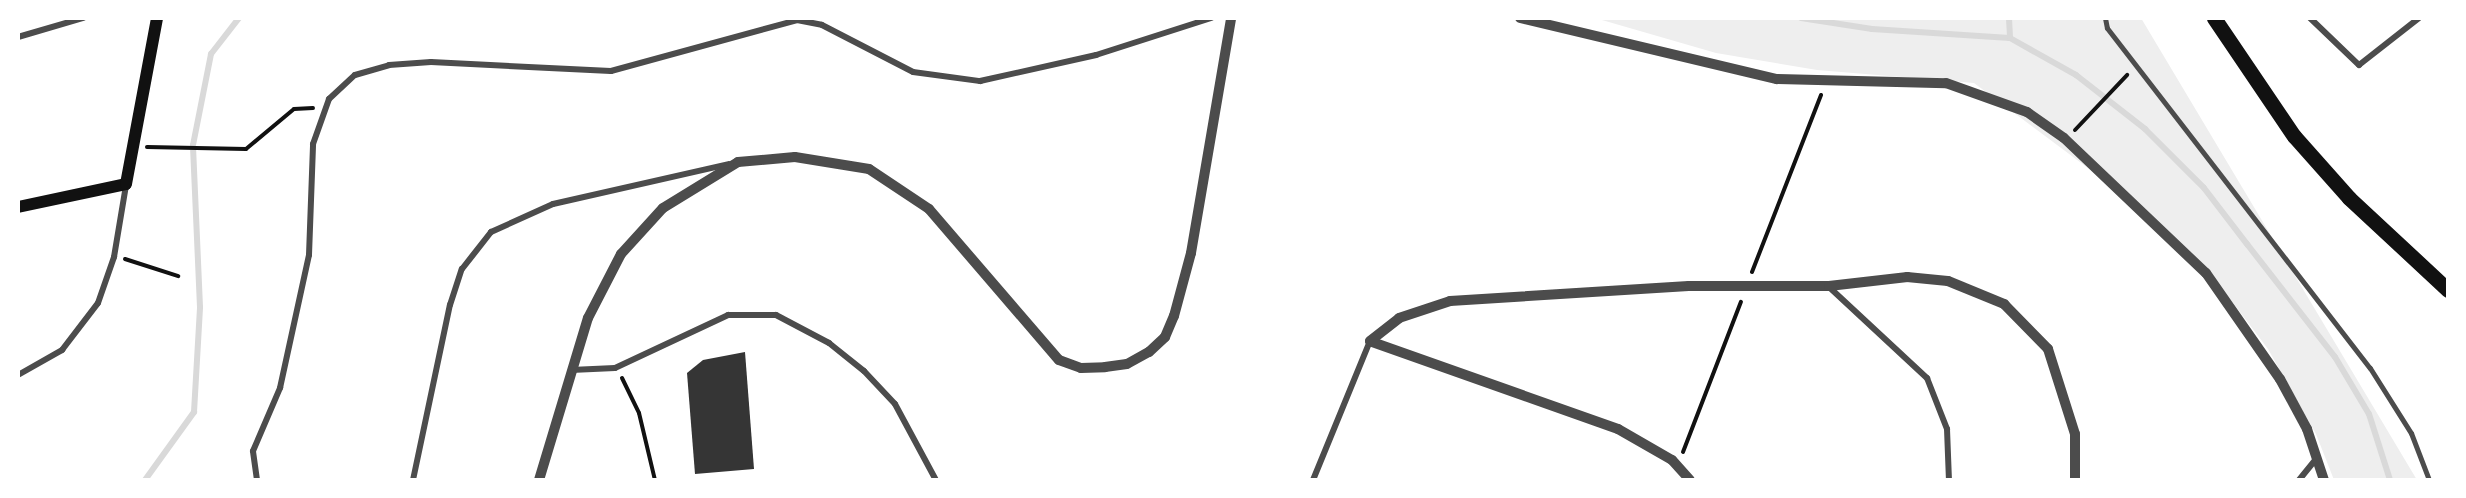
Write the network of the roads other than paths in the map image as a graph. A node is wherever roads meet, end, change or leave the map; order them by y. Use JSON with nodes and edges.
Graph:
{"nodes":[{"id":1,"x":83,"y":18,"type":"edge"},
{"id":2,"x":157,"y":18,"type":"edge"},
{"id":3,"x":1211,"y":18,"type":"edge"},
{"id":4,"x":1231,"y":18,"type":"edge"},
{"id":5,"x":1520,"y":18,"type":"edge"},
{"id":6,"x":2105,"y":18,"type":"edge"},
{"id":7,"x":2214,"y":18,"type":"edge"},
{"id":8,"x":2310,"y":18,"type":"edge"},
{"id":9,"x":2419,"y":18,"type":"edge"},
{"id":10,"x":18,"y":37,"type":"edge"},
{"id":11,"x":738,"y":162,"type":"junction"},
{"id":12,"x":126,"y":184,"type":"junction"},
{"id":13,"x":18,"y":207,"type":"edge"},
{"id":14,"x":1829,"y":286,"type":"junction"},
{"id":15,"x":2448,"y":290,"type":"edge"},
{"id":16,"x":1370,"y":341,"type":"junction"},
{"id":17,"x":571,"y":370,"type":"junction"},
{"id":18,"x":18,"y":375,"type":"edge"},
{"id":19,"x":2317,"y":458,"type":"junction"},
{"id":20,"x":257,"y":480,"type":"edge"},
{"id":21,"x":412,"y":480,"type":"edge"},
{"id":22,"x":539,"y":480,"type":"edge"},
{"id":23,"x":936,"y":480,"type":"edge"},
{"id":24,"x":1313,"y":480,"type":"edge"},
{"id":25,"x":1690,"y":480,"type":"edge"},
{"id":26,"x":1949,"y":480,"type":"edge"},
{"id":27,"x":2075,"y":480,"type":"edge"},
{"id":28,"x":2299,"y":480,"type":"edge"},
{"id":29,"x":2324,"y":480,"type":"edge"},
{"id":30,"x":2429,"y":480,"type":"edge"}],
"edges":[{"from":1,"to":10,"type":"street"},
{"from":2,"to":12,"type":"main road"},
{"from":3,"to":20,"type":"street"},
{"from":4,"to":11,"type":"street"},
{"from":5,"to":19,"type":"street"},
{"from":6,"to":30,"type":"street"},
{"from":7,"to":15,"type":"main road"},
{"from":8,"to":9,"type":"street"},
{"from":11,"to":17,"type":"street"},
{"from":11,"to":21,"type":"street"},
{"from":12,"to":13,"type":"main road"},
{"from":12,"to":18,"type":"street"},
{"from":14,"to":16,"type":"street"},
{"from":14,"to":26,"type":"street"},
{"from":14,"to":27,"type":"street"},
{"from":16,"to":24,"type":"street"},
{"from":16,"to":25,"type":"street"},
{"from":17,"to":22,"type":"street"},
{"from":17,"to":23,"type":"street"},
{"from":19,"to":28,"type":"street"},
{"from":19,"to":29,"type":"street"}]}
